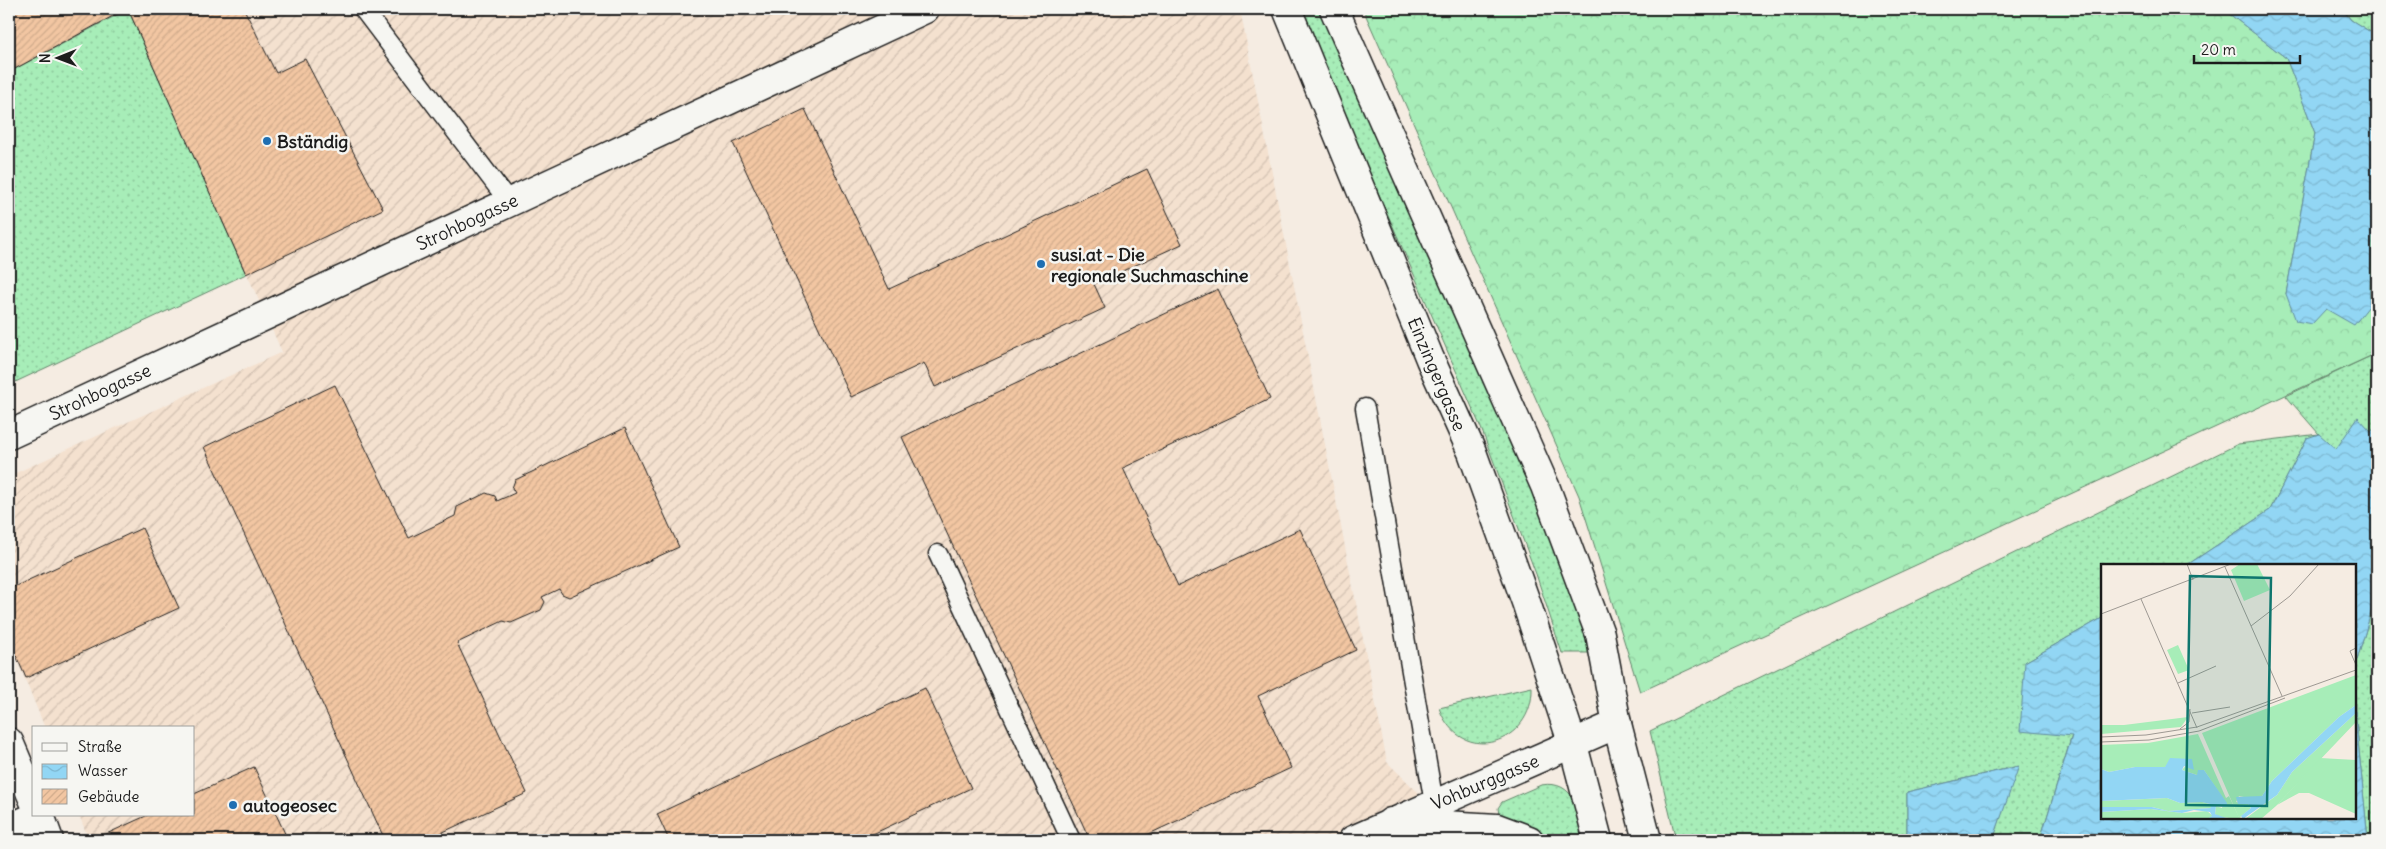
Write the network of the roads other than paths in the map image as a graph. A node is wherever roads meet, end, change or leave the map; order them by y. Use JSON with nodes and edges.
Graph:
{"nodes":[{"id":1,"x":363,"y":9,"type":"edge"},
{"id":2,"x":925,"y":9,"type":"edge"},
{"id":3,"x":1287,"y":9,"type":"edge"},
{"id":4,"x":1334,"y":9,"type":"edge"},
{"id":5,"x":509,"y":202,"type":"junction"},
{"id":6,"x":1365,"y":408,"type":"dead end"},
{"id":7,"x":9,"y":435,"type":"edge"},
{"id":8,"x":938,"y":554,"type":"dead end"},
{"id":9,"x":1617,"y":724,"type":"junction"},
{"id":10,"x":9,"y":742,"type":"edge"},
{"id":11,"x":1573,"y":745,"type":"junction"},
{"id":12,"x":32,"y":796,"type":"edge"},
{"id":13,"x":1434,"y":803,"type":"junction"},
{"id":14,"x":37,"y":816,"type":"edge"},
{"id":15,"x":39,"y":816,"type":"edge"},
{"id":16,"x":1392,"y":822,"type":"junction"},
{"id":17,"x":9,"y":828,"type":"edge"},
{"id":18,"x":49,"y":840,"type":"edge"},
{"id":19,"x":1072,"y":840,"type":"edge"},
{"id":20,"x":1353,"y":840,"type":"edge"},
{"id":21,"x":1529,"y":840,"type":"edge"},
{"id":22,"x":1598,"y":840,"type":"edge"},
{"id":23,"x":1647,"y":840,"type":"edge"}],
"edges":[{"from":1,"to":5,"type":"lane"},
{"from":2,"to":5,"type":"main road","name":"Strohbogasse"},
{"from":3,"to":11,"type":"main road","name":"Einzingergasse"},
{"from":4,"to":9,"type":"main road"},
{"from":5,"to":7,"type":"main road","name":"Strohbogasse"},
{"from":6,"to":13,"type":"lane"},
{"from":8,"to":19,"type":"lane"},
{"from":9,"to":11,"type":"main road","name":"Vohburggasse"},
{"from":9,"to":23,"type":"main road"},
{"from":10,"to":12,"type":"main road"},
{"from":11,"to":13,"type":"main road","name":"Vohburggasse"},
{"from":11,"to":22,"type":"main road","name":"Einzingergasse"},
{"from":13,"to":16,"type":"main road","name":"Vohburggasse"},
{"from":14,"to":17,"type":"main road"},
{"from":15,"to":18,"type":"main road"},
{"from":16,"to":20,"type":"main road","name":"Vohburggasse"},
{"from":16,"to":21,"type":"main road"}]}
